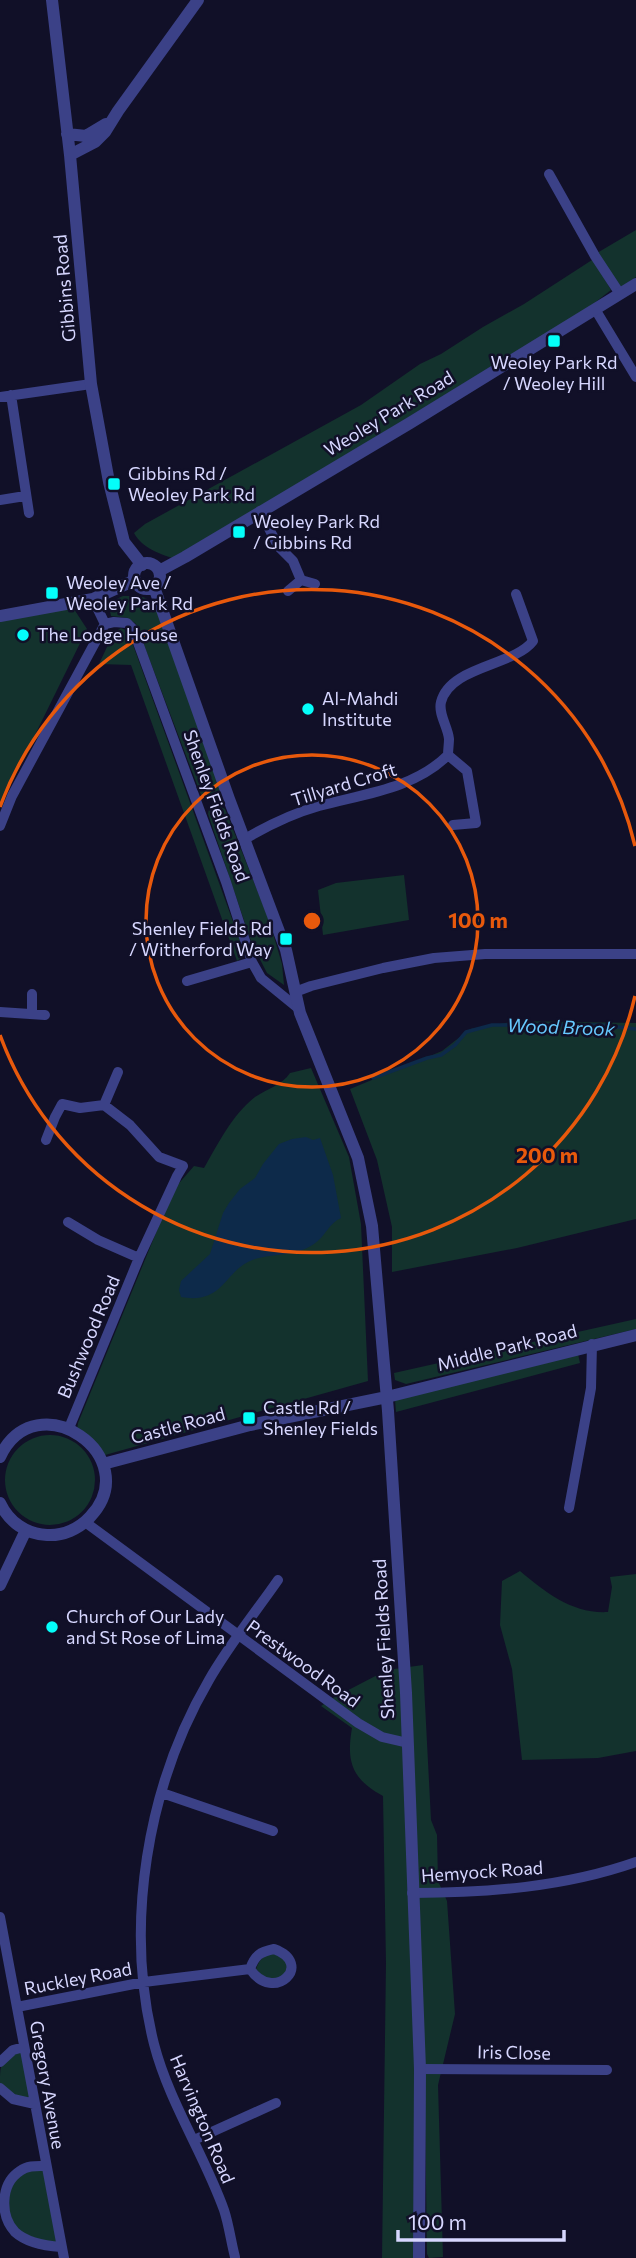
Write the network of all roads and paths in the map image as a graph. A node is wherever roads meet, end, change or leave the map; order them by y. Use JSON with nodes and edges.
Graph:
{"nodes":[{"id":1,"x":52,"y":0,"type":"edge"},
{"id":2,"x":198,"y":0,"type":"edge"},
{"id":3,"x":113,"y":119,"type":"junction"},
{"id":4,"x":67,"y":134,"type":"junction"},
{"id":5,"x":70,"y":155,"type":"junction"},
{"id":6,"x":549,"y":174,"type":"dead end"},
{"id":7,"x":636,"y":284,"type":"edge"},
{"id":8,"x":620,"y":294,"type":"junction"},
{"id":9,"x":595,"y":309,"type":"junction"},
{"id":10,"x":636,"y":377,"type":"edge"},
{"id":11,"x":91,"y":384,"type":"junction"},
{"id":12,"x":5,"y":396,"type":"edge"},
{"id":13,"x":25,"y":496,"type":"junction"},
{"id":14,"x":0,"y":500,"type":"edge"},
{"id":15,"x":260,"y":511,"type":"junction"},
{"id":16,"x":29,"y":513,"type":"dead end"},
{"id":17,"x":142,"y":565,"type":"junction"},
{"id":18,"x":159,"y":571,"type":"junction"},
{"id":19,"x":135,"y":580,"type":"junction"},
{"id":20,"x":301,"y":580,"type":"junction"},
{"id":21,"x":316,"y":584,"type":"dead end"},
{"id":22,"x":154,"y":587,"type":"junction"},
{"id":23,"x":288,"y":591,"type":"dead end"},
{"id":24,"x":516,"y":594,"type":"dead end"},
{"id":25,"x":93,"y":599,"type":"junction"},
{"id":26,"x":0,"y":617,"type":"edge"},
{"id":27,"x":105,"y":624,"type":"junction"},
{"id":28,"x":448,"y":755,"type":"junction"},
{"id":29,"x":453,"y":825,"type":"dead end"},
{"id":30,"x":0,"y":826,"type":"edge"},
{"id":31,"x":245,"y":839,"type":"junction"},
{"id":32,"x":636,"y":954,"type":"edge"},
{"id":33,"x":252,"y":962,"type":"junction"},
{"id":34,"x":187,"y":981,"type":"dead end"},
{"id":35,"x":295,"y":992,"type":"junction"},
{"id":36,"x":32,"y":994,"type":"dead end"},
{"id":37,"x":299,"y":1009,"type":"junction"},
{"id":38,"x":0,"y":1013,"type":"edge"},
{"id":39,"x":32,"y":1013,"type":"junction"},
{"id":40,"x":46,"y":1014,"type":"dead end"},
{"id":41,"x":118,"y":1072,"type":"dead end"},
{"id":42,"x":104,"y":1105,"type":"junction"},
{"id":43,"x":47,"y":1140,"type":"dead end"},
{"id":44,"x":68,"y":1222,"type":"dead end"},
{"id":45,"x":139,"y":1258,"type":"junction"},
{"id":46,"x":636,"y":1335,"type":"edge"},
{"id":47,"x":592,"y":1344,"type":"junction"},
{"id":48,"x":387,"y":1396,"type":"junction"},
{"id":49,"x":69,"y":1429,"type":"junction"},
{"id":50,"x":0,"y":1457,"type":"edge"},
{"id":51,"x":103,"y":1464,"type":"junction"},
{"id":52,"x":0,"y":1503,"type":"edge"},
{"id":53,"x":569,"y":1508,"type":"dead end"},
{"id":54,"x":85,"y":1522,"type":"junction"},
{"id":55,"x":26,"y":1530,"type":"junction"},
{"id":56,"x":278,"y":1580,"type":"dead end"},
{"id":57,"x":0,"y":1585,"type":"edge"},
{"id":58,"x":238,"y":1637,"type":"junction"},
{"id":59,"x":408,"y":1743,"type":"junction"},
{"id":60,"x":162,"y":1793,"type":"junction"},
{"id":61,"x":272,"y":1831,"type":"dead end"},
{"id":62,"x":636,"y":1862,"type":"edge"},
{"id":63,"x":412,"y":1893,"type":"junction"},
{"id":64,"x":0,"y":1917,"type":"edge"},
{"id":65,"x":2,"y":1938,"type":"edge"},
{"id":66,"x":250,"y":1969,"type":"dead end"},
{"id":67,"x":144,"y":1982,"type":"junction"},
{"id":68,"x":17,"y":2007,"type":"junction"},
{"id":69,"x":24,"y":2047,"type":"junction"},
{"id":70,"x":0,"y":2062,"type":"edge"},
{"id":71,"x":420,"y":2069,"type":"junction"},
{"id":72,"x":607,"y":2070,"type":"dead end"},
{"id":73,"x":0,"y":2088,"type":"edge"},
{"id":74,"x":276,"y":2103,"type":"dead end"},
{"id":75,"x":35,"y":2104,"type":"junction"},
{"id":76,"x":194,"y":2140,"type":"junction"},
{"id":77,"x":46,"y":2166,"type":"junction"},
{"id":78,"x":1,"y":2212,"type":"edge"},
{"id":79,"x":62,"y":2253,"type":"edge"},
{"id":80,"x":235,"y":2258,"type":"edge"},
{"id":81,"x":419,"y":2258,"type":"edge"}],
"edges":[{"from":1,"to":4,"type":"street","name":"Gibbins Road"},
{"from":2,"to":3,"type":"street"},
{"from":3,"to":4,"type":"street"},
{"from":3,"to":5,"type":"street"},
{"from":4,"to":5,"type":"street","name":"Gibbins Road"},
{"from":5,"to":11,"type":"street","name":"Gibbins Road"},
{"from":6,"to":8,"type":"street"},
{"from":7,"to":8,"type":"street","name":"Weoley Park Road"},
{"from":8,"to":9,"type":"street","name":"Weoley Park Road"},
{"from":9,"to":10,"type":"street"},
{"from":9,"to":15,"type":"street","name":"Weoley Park Road"},
{"from":11,"to":12,"type":"street"},
{"from":11,"to":17,"type":"street","name":"Gibbins Road"},
{"from":12,"to":13,"type":"street"},
{"from":13,"to":14,"type":"street"},
{"from":13,"to":16,"type":"street"},
{"from":15,"to":18,"type":"street","name":"Weoley Park Road"},
{"from":15,"to":20,"type":"street"},
{"from":17,"to":18,"type":"street"},
{"from":17,"to":19,"type":"street"},
{"from":18,"to":22,"type":"street"},
{"from":19,"to":22,"type":"street"},
{"from":19,"to":25,"type":"street"},
{"from":20,"to":21,"type":"street"},
{"from":20,"to":23,"type":"street"},
{"from":22,"to":31,"type":"street","name":"Shenley Fields Road"},
{"from":24,"to":28,"type":"street"},
{"from":25,"to":26,"type":"street"},
{"from":25,"to":27,"type":"street"},
{"from":27,"to":30,"type":"street"},
{"from":27,"to":33,"type":"street","name":"Shenley Fields Road"},
{"from":28,"to":29,"type":"street"},
{"from":28,"to":31,"type":"street","name":"Tillyard Croft"},
{"from":31,"to":35,"type":"street","name":"Shenley Fields Road"},
{"from":32,"to":35,"type":"street"},
{"from":33,"to":34,"type":"street"},
{"from":33,"to":37,"type":"street","name":"Shenley Fields Road"},
{"from":35,"to":37,"type":"street","name":"Shenley Fields Road"},
{"from":36,"to":39,"type":"street"},
{"from":37,"to":48,"type":"street","name":"Shenley Fields Road"},
{"from":38,"to":39,"type":"street"},
{"from":39,"to":40,"type":"street"},
{"from":41,"to":42,"type":"street"},
{"from":42,"to":43,"type":"street"},
{"from":42,"to":45,"type":"street","name":"Bushwood Road"},
{"from":44,"to":45,"type":"street","name":"Bushwood Road"},
{"from":45,"to":49,"type":"street","name":"Bushwood Road"},
{"from":46,"to":47,"type":"street","name":"Middle Park Road"},
{"from":47,"to":48,"type":"street","name":"Middle Park Road"},
{"from":47,"to":53,"type":"street"},
{"from":48,"to":51,"type":"street","name":"Castle Road"},
{"from":48,"to":59,"type":"street","name":"Shenley Fields Road"},
{"from":49,"to":50,"type":"street"},
{"from":49,"to":51,"type":"street"},
{"from":51,"to":54,"type":"street"},
{"from":52,"to":55,"type":"street"},
{"from":54,"to":55,"type":"street"},
{"from":54,"to":58,"type":"street","name":"Prestwood Road"},
{"from":55,"to":57,"type":"street"},
{"from":56,"to":58,"type":"street","name":"Harvington Road"},
{"from":58,"to":59,"type":"street","name":"Prestwood Road"},
{"from":58,"to":60,"type":"street","name":"Harvington Road"},
{"from":59,"to":63,"type":"street","name":"Shenley Fields Road"},
{"from":60,"to":61,"type":"street"},
{"from":60,"to":67,"type":"street","name":"Harvington Road"},
{"from":62,"to":63,"type":"street","name":"Hemyock Road"},
{"from":63,"to":71,"type":"street","name":"Shenley Fields Road"},
{"from":64,"to":65,"type":"street","name":"Gregory Avenue"},
{"from":65,"to":68,"type":"street","name":"Gregory Avenue"},
{"from":66,"to":67,"type":"street","name":"Ruckley Road"},
{"from":67,"to":68,"type":"street","name":"Ruckley Road"},
{"from":67,"to":76,"type":"street","name":"Harvington Road"},
{"from":68,"to":69,"type":"street","name":"Gregory Avenue"},
{"from":69,"to":70,"type":"street"},
{"from":69,"to":75,"type":"street","name":"Gregory Avenue"},
{"from":71,"to":72,"type":"street","name":"Iris Close"},
{"from":71,"to":81,"type":"street","name":"Shenley Fields Road"},
{"from":73,"to":75,"type":"street"},
{"from":74,"to":76,"type":"street"},
{"from":75,"to":77,"type":"street","name":"Gregory Avenue"},
{"from":76,"to":80,"type":"street","name":"Harvington Road"},
{"from":77,"to":78,"type":"street"},
{"from":77,"to":79,"type":"street","name":"Gregory Avenue"},
{"from":78,"to":79,"type":"street"}]}
